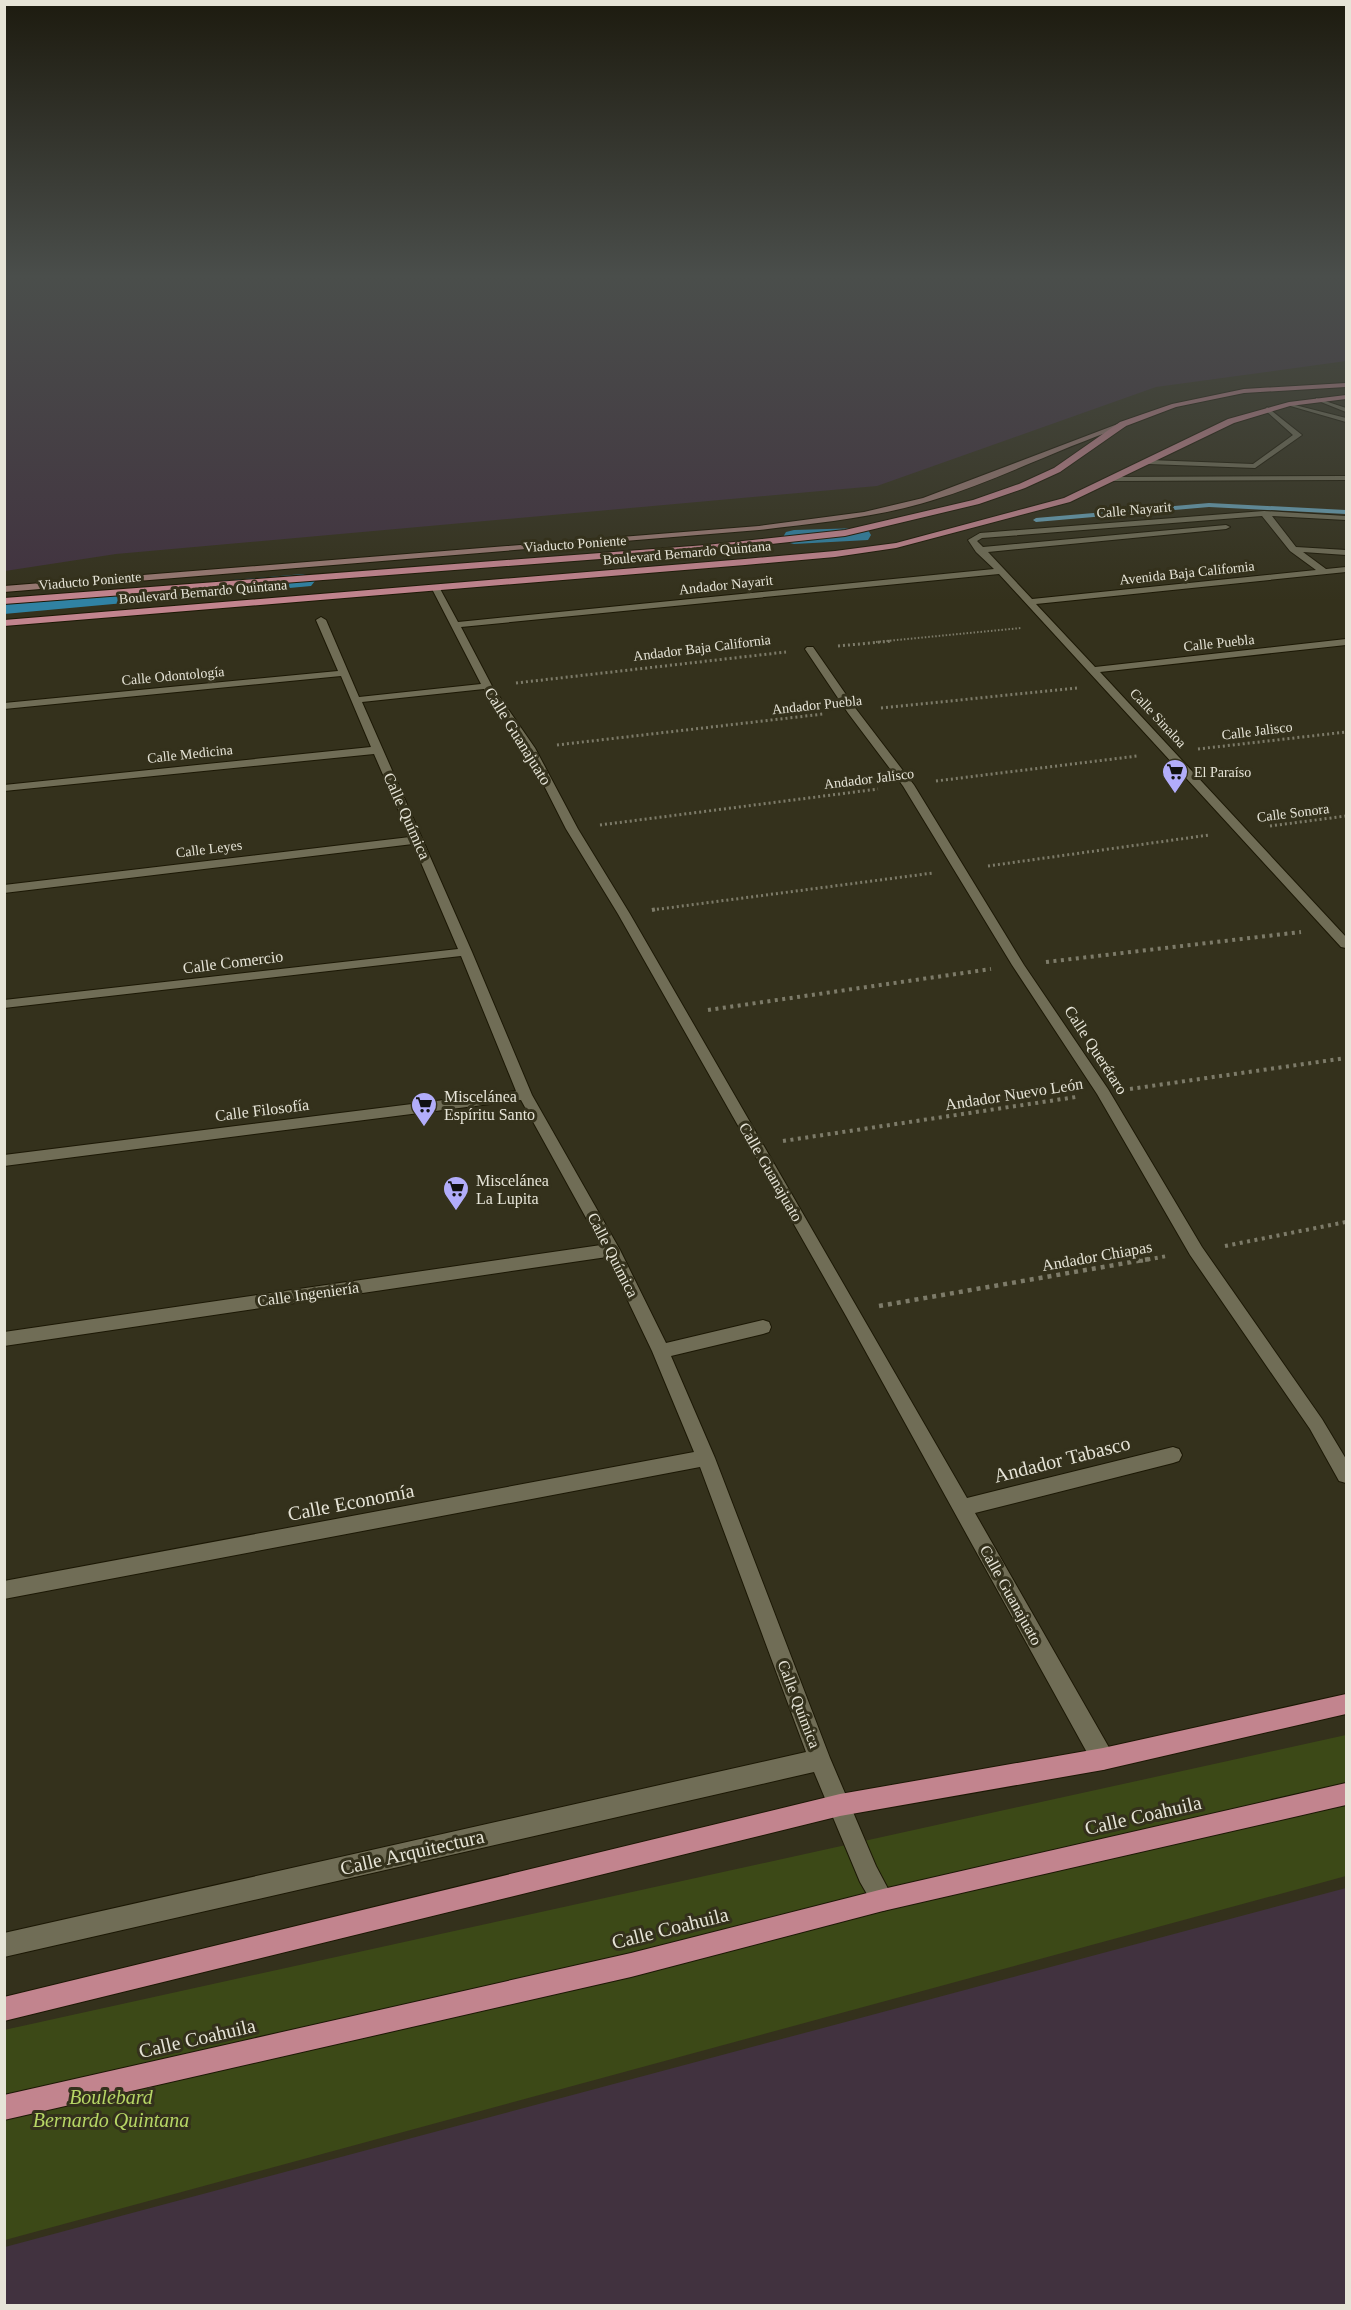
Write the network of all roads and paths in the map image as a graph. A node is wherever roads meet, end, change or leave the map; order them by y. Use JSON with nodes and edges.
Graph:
{"nodes":[{"id":1,"x":1347,"y":385,"type":"edge"},
{"id":2,"x":1347,"y":397,"type":"edge"},
{"id":3,"x":1318,"y":399,"type":"junction"},
{"id":4,"x":1289,"y":404,"type":"junction"},
{"id":5,"x":1267,"y":409,"type":"junction"},
{"id":6,"x":1347,"y":410,"type":"edge"},
{"id":7,"x":1347,"y":420,"type":"edge"},
{"id":8,"x":1123,"y":424,"type":"junction"},
{"id":9,"x":1149,"y":462,"type":"junction"},
{"id":10,"x":1347,"y":478,"type":"edge"},
{"id":11,"x":1113,"y":479,"type":"junction"},
{"id":12,"x":1264,"y":513,"type":"junction"},
{"id":13,"x":1297,"y":516,"type":"junction"},
{"id":14,"x":1347,"y":518,"type":"edge"},
{"id":15,"x":1273,"y":522,"type":"junction"},
{"id":16,"x":1262,"y":523,"type":"dead end"},
{"id":17,"x":1238,"y":525,"type":"dead end"},
{"id":18,"x":974,"y":539,"type":"joint"},
{"id":19,"x":1293,"y":549,"type":"junction"},
{"id":20,"x":980,"y":550,"type":"junction"},
{"id":21,"x":1347,"y":552,"type":"edge"},
{"id":22,"x":1347,"y":570,"type":"edge"},
{"id":23,"x":1002,"y":571,"type":"junction"},
{"id":24,"x":1324,"y":572,"type":"junction"},
{"id":25,"x":435,"y":587,"type":"junction"},
{"id":26,"x":4,"y":589,"type":"edge"},
{"id":27,"x":4,"y":601,"type":"edge"},
{"id":28,"x":1029,"y":602,"type":"junction"},
{"id":29,"x":321,"y":620,"type":"dead end"},
{"id":30,"x":4,"y":623,"type":"edge"},
{"id":31,"x":454,"y":625,"type":"junction"},
{"id":32,"x":1052,"y":625,"type":"junction"},
{"id":33,"x":1347,"y":642,"type":"edge"},
{"id":34,"x":810,"y":649,"type":"junction"},
{"id":35,"x":1094,"y":670,"type":"junction"},
{"id":36,"x":344,"y":674,"type":"junction"},
{"id":37,"x":1108,"y":685,"type":"junction"},
{"id":38,"x":487,"y":686,"type":"junction"},
{"id":39,"x":356,"y":700,"type":"junction"},
{"id":40,"x":4,"y":706,"type":"edge"},
{"id":41,"x":852,"y":711,"type":"junction"},
{"id":42,"x":1347,"y":732,"type":"edge"},
{"id":43,"x":530,"y":748,"type":"junction"},
{"id":44,"x":378,"y":750,"type":"junction"},
{"id":45,"x":1169,"y":752,"type":"junction"},
{"id":46,"x":908,"y":785,"type":"junction"},
{"id":47,"x":4,"y":788,"type":"edge"},
{"id":48,"x":1347,"y":816,"type":"edge"},
{"id":49,"x":572,"y":828,"type":"junction"},
{"id":50,"x":1241,"y":830,"type":"junction"},
{"id":51,"x":417,"y":840,"type":"junction"},
{"id":52,"x":4,"y":889,"type":"edge"},
{"id":53,"x":1347,"y":944,"type":"edge"},
{"id":54,"x":466,"y":952,"type":"junction"},
{"id":55,"x":4,"y":1004,"type":"edge"},
{"id":56,"x":1347,"y":1058,"type":"edge"},
{"id":57,"x":1103,"y":1092,"type":"junction"},
{"id":58,"x":525,"y":1095,"type":"junction"},
{"id":59,"x":756,"y":1145,"type":"junction"},
{"id":60,"x":4,"y":1161,"type":"edge"},
{"id":61,"x":1347,"y":1222,"type":"edge"},
{"id":62,"x":612,"y":1250,"type":"junction"},
{"id":63,"x":1196,"y":1251,"type":"junction"},
{"id":64,"x":852,"y":1311,"type":"junction"},
{"id":65,"x":763,"y":1327,"type":"dead end"},
{"id":66,"x":4,"y":1339,"type":"edge"},
{"id":67,"x":661,"y":1351,"type":"junction"},
{"id":68,"x":1173,"y":1455,"type":"dead end"},
{"id":69,"x":706,"y":1458,"type":"junction"},
{"id":70,"x":1347,"y":1475,"type":"edge"},
{"id":71,"x":962,"y":1508,"type":"junction"},
{"id":72,"x":4,"y":1590,"type":"edge"},
{"id":73,"x":1347,"y":1704,"type":"edge"},
{"id":74,"x":1103,"y":1759,"type":"junction"},
{"id":75,"x":820,"y":1760,"type":"junction"},
{"id":76,"x":1347,"y":1794,"type":"edge"},
{"id":77,"x":840,"y":1805,"type":"junction"},
{"id":78,"x":883,"y":1900,"type":"junction"},
{"id":79,"x":4,"y":1945,"type":"edge"},
{"id":80,"x":4,"y":2009,"type":"edge"},
{"id":81,"x":4,"y":2109,"type":"edge"}],
"edges":[{"from":1,"to":8,"type":"main road","name":"Boulevard Bernardo Quintana"},
{"from":2,"to":3,"type":"main road","name":"Boulevard Bernardo Quintana"},
{"from":3,"to":4,"type":"main road","name":"Boulevard Bernardo Quintana"},
{"from":3,"to":6,"type":"street"},
{"from":4,"to":5,"type":"main road","name":"Boulevard Bernardo Quintana"},
{"from":4,"to":7,"type":"street"},
{"from":5,"to":9,"type":"main road","name":"Boulevard Bernardo Quintana"},
{"from":5,"to":9,"type":"street"},
{"from":8,"to":26,"type":"street","name":"Boulevard Bernardo Quintana"},
{"from":8,"to":27,"type":"main road","name":"Viaducto Poniente"},
{"from":9,"to":11,"type":"main road","name":"Boulevard Bernardo Quintana"},
{"from":10,"to":11,"type":"street"},
{"from":11,"to":25,"type":"main road","name":"Boulevard Bernardo Quintana"},
{"from":12,"to":13,"type":"street","name":"Calle Nayarit"},
{"from":12,"to":15,"type":"street"},
{"from":12,"to":18,"type":"street","name":"Calle Nayarit"},
{"from":13,"to":14,"type":"street","name":"Calle Nayarit"},
{"from":13,"to":15,"type":"street","name":"Calle Nayarit"},
{"from":15,"to":16,"type":"street","name":"Calle Nayarit"},
{"from":15,"to":19,"type":"street"},
{"from":17,"to":20,"type":"street","name":"Calle Nayarit"},
{"from":18,"to":20,"type":"street","name":"Calle Sinaloa"},
{"from":19,"to":21,"type":"street"},
{"from":19,"to":24,"type":"street"},
{"from":20,"to":23,"type":"street","name":"Calle Sinaloa"},
{"from":22,"to":24,"type":"street","name":"Avenida Baja California"},
{"from":23,"to":28,"type":"street","name":"Calle Sinaloa"},
{"from":23,"to":31,"type":"street","name":"Andador Nayarit"},
{"from":24,"to":28,"type":"street","name":"Avenida Baja California"},
{"from":25,"to":30,"type":"main road","name":"Boulevard Bernardo Quintana"},
{"from":25,"to":31,"type":"street","name":"Calle Guanajuato"},
{"from":28,"to":32,"type":"street","name":"Calle Sinaloa"},
{"from":29,"to":36,"type":"street","name":"Calle Química"},
{"from":31,"to":38,"type":"street","name":"Calle Guanajuato"},
{"from":32,"to":34,"type":"path","name":"Andador Baja California"},
{"from":32,"to":35,"type":"street","name":"Calle Sinaloa"},
{"from":33,"to":35,"type":"street","name":"Calle Puebla"},
{"from":34,"to":38,"type":"path","name":"Andador Baja California"},
{"from":34,"to":41,"type":"street","name":"Calle Querétaro"},
{"from":35,"to":37,"type":"street","name":"Calle Sinaloa"},
{"from":36,"to":39,"type":"street","name":"Calle Química"},
{"from":36,"to":40,"type":"street","name":"Calle Odontología"},
{"from":37,"to":41,"type":"path","name":"Andador Puebla"},
{"from":37,"to":45,"type":"street","name":"Calle Sinaloa"},
{"from":38,"to":39,"type":"street"},
{"from":38,"to":43,"type":"street","name":"Calle Guanajuato"},
{"from":39,"to":44,"type":"street","name":"Calle Química"},
{"from":41,"to":43,"type":"path","name":"Andador Puebla"},
{"from":41,"to":46,"type":"street","name":"Calle Querétaro"},
{"from":42,"to":45,"type":"path","name":"Calle Jalisco"},
{"from":43,"to":49,"type":"street","name":"Calle Guanajuato"},
{"from":44,"to":47,"type":"street","name":"Calle Medicina"},
{"from":44,"to":51,"type":"street","name":"Calle Química"},
{"from":45,"to":46,"type":"path","name":"Andador Jalisco"},
{"from":45,"to":50,"type":"street","name":"Calle Sinaloa"},
{"from":46,"to":49,"type":"path","name":"Andador Jalisco"},
{"from":46,"to":57,"type":"street","name":"Calle Querétaro"},
{"from":48,"to":50,"type":"path","name":"Calle Sonora"},
{"from":49,"to":59,"type":"street","name":"Calle Guanajuato"},
{"from":50,"to":53,"type":"street","name":"Calle Sinaloa"},
{"from":51,"to":52,"type":"street","name":"Calle Leyes"},
{"from":51,"to":54,"type":"street","name":"Calle Química"},
{"from":54,"to":55,"type":"street","name":"Calle Comercio"},
{"from":54,"to":58,"type":"street","name":"Calle Química"},
{"from":56,"to":57,"type":"path","name":"Andador Nuevo León"},
{"from":57,"to":59,"type":"path","name":"Andador Nuevo León"},
{"from":57,"to":63,"type":"street","name":"Calle Querétaro"},
{"from":58,"to":60,"type":"street","name":"Calle Filosofía"},
{"from":58,"to":62,"type":"street","name":"Calle Química"},
{"from":59,"to":64,"type":"street","name":"Calle Guanajuato"},
{"from":61,"to":63,"type":"path","name":"Andador Chiapas"},
{"from":62,"to":66,"type":"street","name":"Calle Ingeniería"},
{"from":62,"to":67,"type":"street","name":"Calle Química"},
{"from":63,"to":64,"type":"path","name":"Andador Chiapas"},
{"from":63,"to":70,"type":"street","name":"Calle Querétaro"},
{"from":64,"to":71,"type":"street","name":"Calle Guanajuato"},
{"from":65,"to":67,"type":"street"},
{"from":67,"to":69,"type":"street","name":"Calle Química"},
{"from":68,"to":71,"type":"street","name":"Andador Tabasco"},
{"from":69,"to":72,"type":"street","name":"Calle Economía"},
{"from":69,"to":75,"type":"street","name":"Calle Química"},
{"from":71,"to":74,"type":"street","name":"Calle Guanajuato"},
{"from":73,"to":74,"type":"main road"},
{"from":74,"to":77,"type":"main road"},
{"from":75,"to":77,"type":"street","name":"Calle Química"},
{"from":75,"to":79,"type":"street","name":"Calle Arquitectura"},
{"from":76,"to":78,"type":"main road","name":"Calle Coahuila"},
{"from":77,"to":78,"type":"street","name":"Calle Química"},
{"from":77,"to":80,"type":"main road"},
{"from":78,"to":81,"type":"main road","name":"Calle Coahuila"}]}
